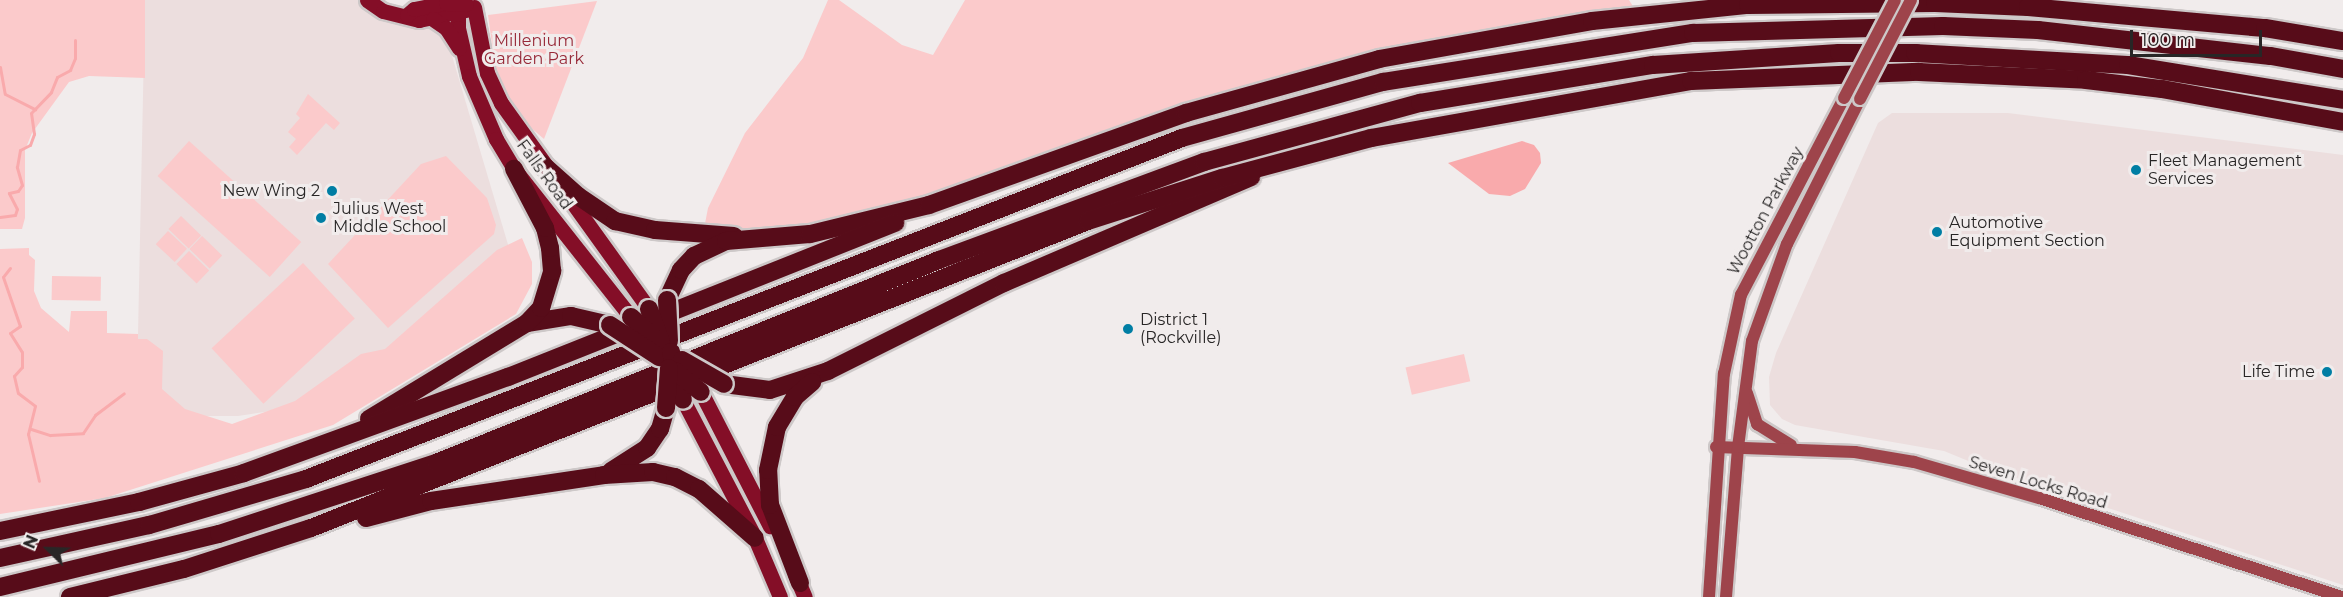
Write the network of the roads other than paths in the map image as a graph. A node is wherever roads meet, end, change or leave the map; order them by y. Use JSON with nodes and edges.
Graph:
{"nodes":[{"id":1,"x":367,"y":0,"type":"edge"},
{"id":2,"x":1895,"y":0,"type":"edge"},
{"id":3,"x":1911,"y":0,"type":"edge"},
{"id":4,"x":474,"y":3,"type":"edge"},
{"id":5,"x":457,"y":5,"type":"edge"},
{"id":6,"x":407,"y":15,"type":"junction"},
{"id":7,"x":433,"y":19,"type":"junction"},
{"id":8,"x":2343,"y":41,"type":"edge"},
{"id":9,"x":464,"y":56,"type":"junction"},
{"id":10,"x":2343,"y":69,"type":"edge"},
{"id":11,"x":2343,"y":100,"type":"edge"},
{"id":12,"x":2343,"y":122,"type":"edge"},
{"id":13,"x":541,"y":164,"type":"junction"},
{"id":14,"x":1039,"y":165,"type":"junction"},
{"id":15,"x":1268,"y":165,"type":"junction"},
{"id":16,"x":513,"y":169,"type":"junction"},
{"id":17,"x":747,"y":237,"type":"junction"},
{"id":18,"x":649,"y":309,"type":"joint"},
{"id":19,"x":631,"y":317,"type":"joint"},
{"id":20,"x":527,"y":323,"type":"junction"},
{"id":21,"x":672,"y":356,"type":"junction"},
{"id":22,"x":828,"y":371,"type":"junction"},
{"id":23,"x":1745,"y":383,"type":"junction"},
{"id":24,"x":701,"y":392,"type":"joint"},
{"id":25,"x":675,"y":404,"type":"junction"},
{"id":26,"x":1716,"y":447,"type":"junction"},
{"id":27,"x":1738,"y":447,"type":"junction"},
{"id":28,"x":1806,"y":449,"type":"junction"},
{"id":29,"x":244,"y":473,"type":"junction"},
{"id":30,"x":604,"y":474,"type":"junction"},
{"id":31,"x":311,"y":528,"type":"junction"},
{"id":32,"x":0,"y":531,"type":"edge"},
{"id":33,"x":755,"y":538,"type":"junction"},
{"id":34,"x":64,"y":544,"type":"junction"},
{"id":35,"x":0,"y":550,"type":"edge"},
{"id":36,"x":0,"y":558,"type":"edge"},
{"id":37,"x":0,"y":587,"type":"edge"},
{"id":38,"x":802,"y":590,"type":"edge"},
{"id":39,"x":70,"y":597,"type":"edge"},
{"id":40,"x":780,"y":597,"type":"edge"},
{"id":41,"x":1708,"y":597,"type":"edge"},
{"id":42,"x":1726,"y":597,"type":"edge"},
{"id":43,"x":2342,"y":597,"type":"edge"}],
"edges":[{"from":1,"to":6,"type":"main road"},
{"from":2,"to":26,"type":"main road","name":"Wootton Parkway","bridge":true},
{"from":3,"to":23,"type":"main road","name":"Wootton Parkway","bridge":true},
{"from":4,"to":5,"type":"main road"},
{"from":4,"to":13,"type":"main road","name":"Falls Road"},
{"from":5,"to":6,"type":"main road"},
{"from":5,"to":7,"type":"main road"},
{"from":5,"to":9,"type":"main road","name":"Falls Road"},
{"from":6,"to":7,"type":"main road"},
{"from":7,"to":9,"type":"main road"},
{"from":8,"to":14,"type":"highway"},
{"from":9,"to":16,"type":"main road","name":"Falls Road"},
{"from":10,"to":34,"type":"highway"},
{"from":11,"to":37,"type":"highway"},
{"from":12,"to":15,"type":"highway"},
{"from":13,"to":17,"type":"highway"},
{"from":13,"to":18,"type":"main road","name":"Falls Road"},
{"from":14,"to":17,"type":"highway"},
{"from":14,"to":29,"type":"highway"},
{"from":15,"to":22,"type":"highway"},
{"from":15,"to":31,"type":"highway"},
{"from":16,"to":19,"type":"main road","name":"Falls Road"},
{"from":16,"to":20,"type":"highway"},
{"from":17,"to":21,"type":"highway","bridge":true},
{"from":18,"to":21,"type":"highway","bridge":true},
{"from":19,"to":21,"type":"highway","bridge":true},
{"from":20,"to":21,"type":"highway","bridge":true},
{"from":20,"to":29,"type":"highway"},
{"from":21,"to":22,"type":"highway","bridge":true},
{"from":21,"to":24,"type":"highway","bridge":true},
{"from":21,"to":25,"type":"highway","bridge":true},
{"from":22,"to":38,"type":"highway"},
{"from":23,"to":27,"type":"main road","name":"Wootton Parkway"},
{"from":23,"to":28,"type":"main road"},
{"from":24,"to":38,"type":"main road"},
{"from":25,"to":30,"type":"highway"},
{"from":25,"to":33,"type":"main road"},
{"from":26,"to":27,"type":"main road","name":"Seven Locks Road"},
{"from":26,"to":41,"type":"main road","name":"Wootton Parkway"},
{"from":27,"to":28,"type":"main road","name":"Seven Locks Road"},
{"from":27,"to":42,"type":"main road","name":"Wootton Parkway"},
{"from":28,"to":43,"type":"main road","name":"Seven Locks Road"},
{"from":29,"to":32,"type":"highway"},
{"from":30,"to":31,"type":"highway"},
{"from":30,"to":33,"type":"highway"},
{"from":31,"to":39,"type":"highway"},
{"from":33,"to":40,"type":"main road"},
{"from":34,"to":35,"type":"highway"},
{"from":34,"to":36,"type":"highway"}]}
